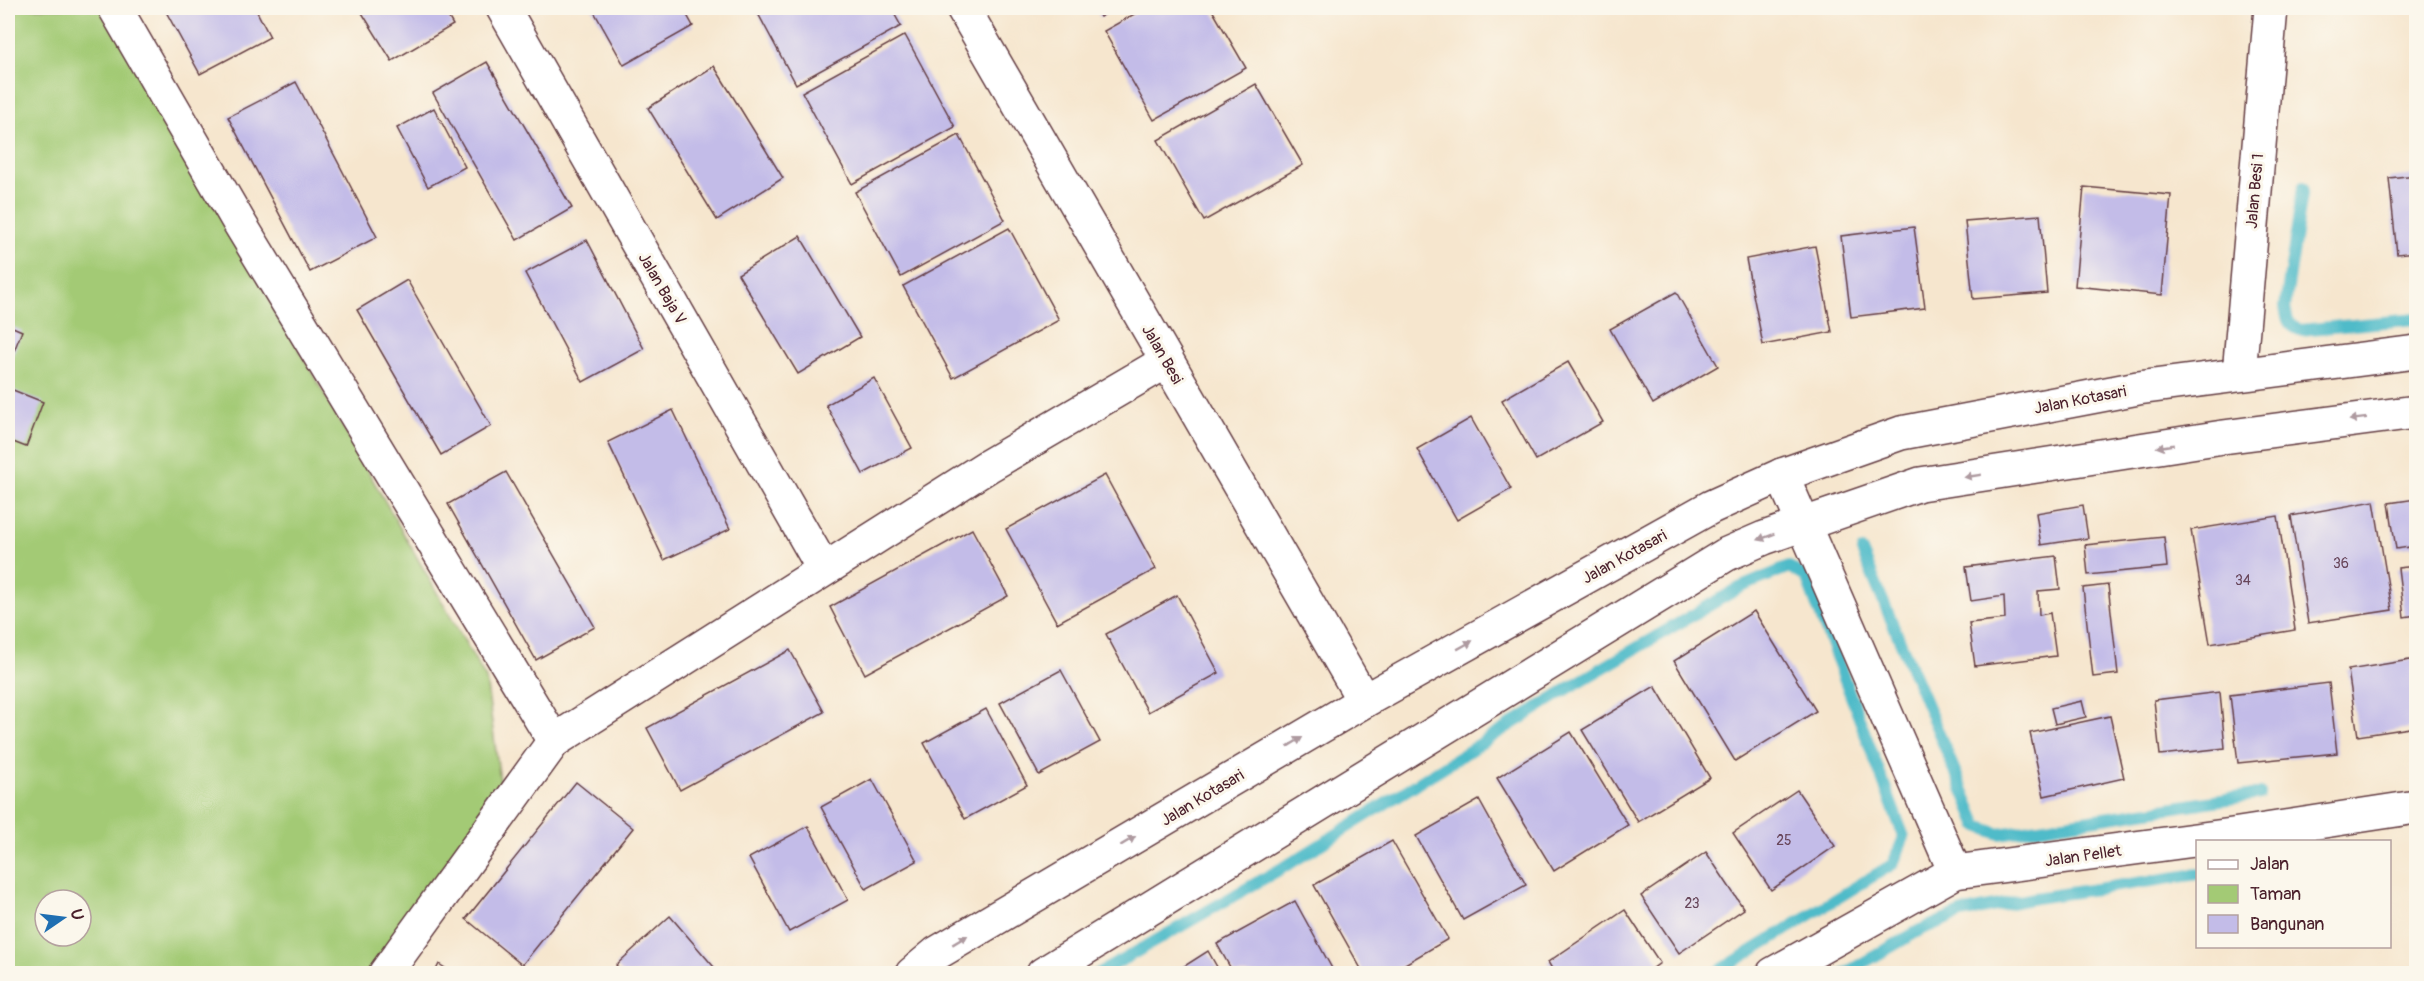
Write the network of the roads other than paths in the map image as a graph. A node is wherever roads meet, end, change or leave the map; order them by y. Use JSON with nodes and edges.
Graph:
{"nodes":[{"id":1,"x":115,"y":8,"type":"edge"},
{"id":2,"x":503,"y":8,"type":"edge"},
{"id":3,"x":963,"y":8,"type":"edge"},
{"id":4,"x":2271,"y":8,"type":"edge"},
{"id":5,"x":2416,"y":352,"type":"edge"},
{"id":6,"x":1167,"y":361,"type":"junction"},
{"id":7,"x":2239,"y":374,"type":"junction"},
{"id":8,"x":2416,"y":412,"type":"edge"},
{"id":9,"x":1782,"y":475,"type":"junction"},
{"id":10,"x":1803,"y":525,"type":"junction"},
{"id":11,"x":823,"y":568,"type":"junction"},
{"id":12,"x":1364,"y":701,"type":"junction"},
{"id":13,"x":554,"y":741,"type":"junction"},
{"id":14,"x":2416,"y":807,"type":"edge"},
{"id":15,"x":1955,"y":872,"type":"junction"},
{"id":16,"x":385,"y":974,"type":"edge"},
{"id":17,"x":912,"y":974,"type":"edge"},
{"id":18,"x":1043,"y":974,"type":"edge"},
{"id":19,"x":1773,"y":974,"type":"edge"}],
"edges":[{"from":1,"to":13,"type":"street"},
{"from":2,"to":11,"type":"street","name":"Jalan Baja V"},
{"from":3,"to":6,"type":"street","name":"Jalan Besi"},
{"from":4,"to":7,"type":"street","name":"Jalan Besi 1"},
{"from":5,"to":7,"type":"street","name":"Jalan Kotasari"},
{"from":6,"to":11,"type":"street"},
{"from":6,"to":12,"type":"street","name":"Jalan Besi"},
{"from":7,"to":9,"type":"street","name":"Jalan Kotasari"},
{"from":8,"to":10,"type":"street","one_way":true},
{"from":9,"to":10,"type":"street"},
{"from":12,"to":9,"type":"street","name":"Jalan Kotasari","one_way":true},
{"from":10,"to":15,"type":"street"},
{"from":10,"to":18,"type":"street","one_way":true},
{"from":11,"to":13,"type":"street"},
{"from":17,"to":12,"type":"street","name":"Jalan Kotasari","one_way":true},
{"from":13,"to":16,"type":"street"},
{"from":14,"to":15,"type":"street","name":"Jalan Pellet"},
{"from":15,"to":19,"type":"street","name":"Jalan Pellet"}]}
